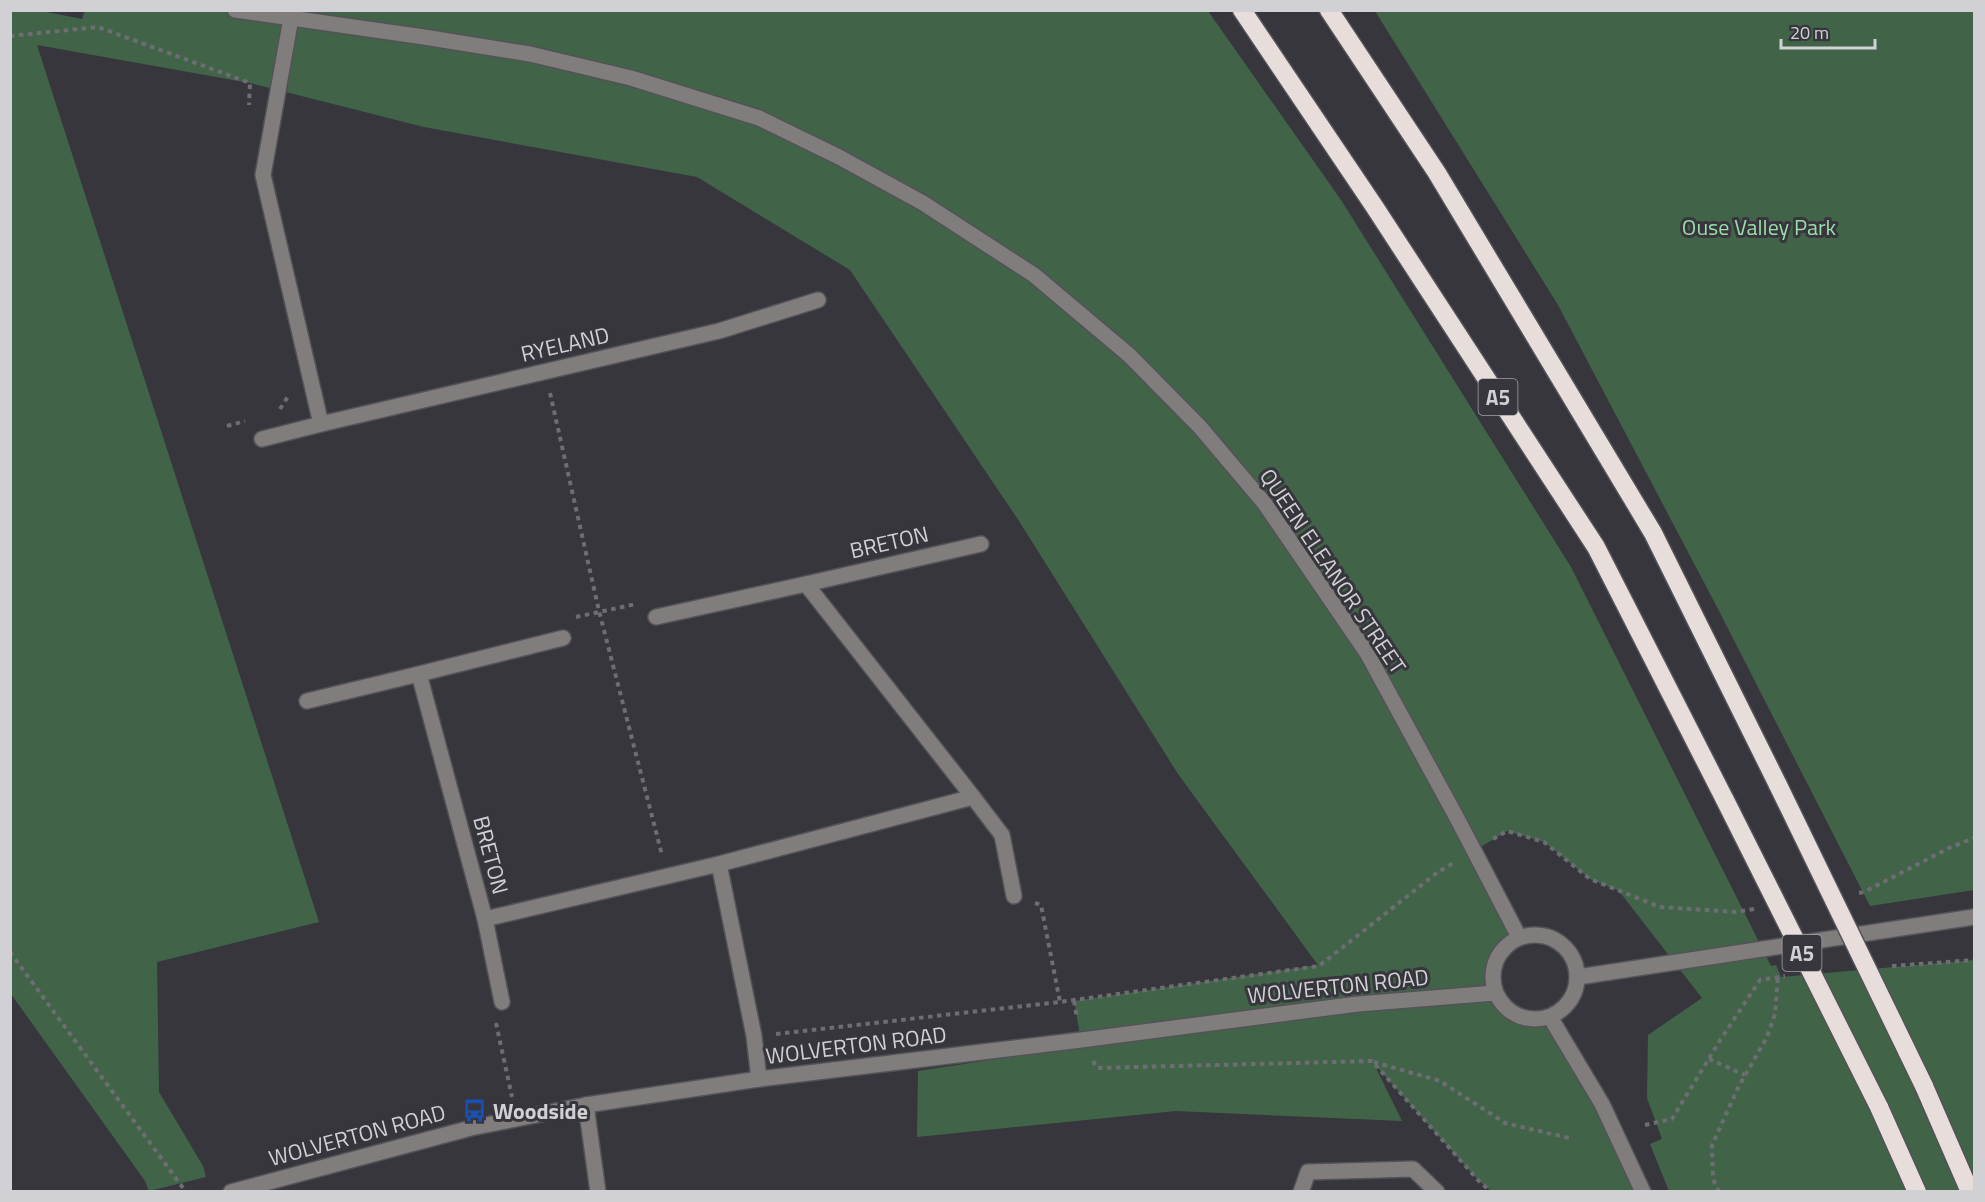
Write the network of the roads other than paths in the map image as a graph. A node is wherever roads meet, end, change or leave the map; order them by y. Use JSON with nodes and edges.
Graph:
{"nodes":[{"id":1,"x":235,"y":10,"type":"edge"},
{"id":2,"x":1242,"y":10,"type":"edge"},
{"id":3,"x":1329,"y":10,"type":"edge"},
{"id":4,"x":291,"y":18,"type":"junction"},
{"id":5,"x":818,"y":300,"type":"dead end"},
{"id":6,"x":321,"y":424,"type":"junction"},
{"id":7,"x":262,"y":440,"type":"dead end"},
{"id":8,"x":981,"y":544,"type":"dead end"},
{"id":9,"x":806,"y":584,"type":"junction"},
{"id":10,"x":656,"y":617,"type":"road end"},
{"id":11,"x":563,"y":638,"type":"road end"},
{"id":12,"x":419,"y":674,"type":"junction"},
{"id":13,"x":307,"y":701,"type":"dead end"},
{"id":14,"x":973,"y":797,"type":"junction"},
{"id":15,"x":719,"y":864,"type":"junction"},
{"id":16,"x":1014,"y":896,"type":"road end"},
{"id":17,"x":1974,"y":917,"type":"edge"},
{"id":18,"x":485,"y":919,"type":"junction"},
{"id":19,"x":1519,"y":938,"type":"junction"},
{"id":20,"x":1578,"y":977,"type":"junction"},
{"id":21,"x":1495,"y":993,"type":"junction"},
{"id":22,"x":502,"y":1002,"type":"road end"},
{"id":23,"x":1550,"y":1017,"type":"junction"},
{"id":24,"x":759,"y":1079,"type":"junction"},
{"id":25,"x":586,"y":1105,"type":"junction"},
{"id":26,"x":231,"y":1191,"type":"edge"},
{"id":27,"x":598,"y":1191,"type":"edge"},
{"id":28,"x":1301,"y":1191,"type":"edge"},
{"id":29,"x":1437,"y":1191,"type":"edge"},
{"id":30,"x":1643,"y":1191,"type":"edge"},
{"id":31,"x":1917,"y":1191,"type":"edge"},
{"id":32,"x":1970,"y":1191,"type":"edge"}],
"edges":[{"from":1,"to":4,"type":"street","name":"QUEEN ELEANOR STREET"},
{"from":2,"to":31,"type":"highway","number":"A5","bridge":true},
{"from":3,"to":32,"type":"highway","number":"A5","bridge":true},
{"from":4,"to":6,"type":"street"},
{"from":4,"to":19,"type":"street","name":"QUEEN ELEANOR STREET"},
{"from":5,"to":6,"type":"street","name":"RYELAND"},
{"from":6,"to":7,"type":"street","name":"RYELAND"},
{"from":8,"to":9,"type":"street","name":"BRETON"},
{"from":9,"to":10,"type":"street","name":"BRETON"},
{"from":9,"to":14,"type":"street"},
{"from":11,"to":12,"type":"street"},
{"from":12,"to":13,"type":"street"},
{"from":12,"to":18,"type":"street","name":"BRETON"},
{"from":14,"to":15,"type":"street","name":"BRETON"},
{"from":14,"to":16,"type":"street"},
{"from":15,"to":18,"type":"street","name":"BRETON"},
{"from":15,"to":24,"type":"street"},
{"from":17,"to":20,"type":"street"},
{"from":18,"to":22,"type":"street"},
{"from":19,"to":20,"type":"street"},
{"from":19,"to":21,"type":"street"},
{"from":20,"to":23,"type":"street"},
{"from":21,"to":23,"type":"street"},
{"from":21,"to":24,"type":"street","name":"WOLVERTON ROAD"},
{"from":23,"to":30,"type":"street"},
{"from":24,"to":25,"type":"street","name":"WOLVERTON ROAD"},
{"from":25,"to":26,"type":"street","name":"WOLVERTON ROAD"},
{"from":25,"to":27,"type":"street"},
{"from":28,"to":29,"type":"street"}]}
